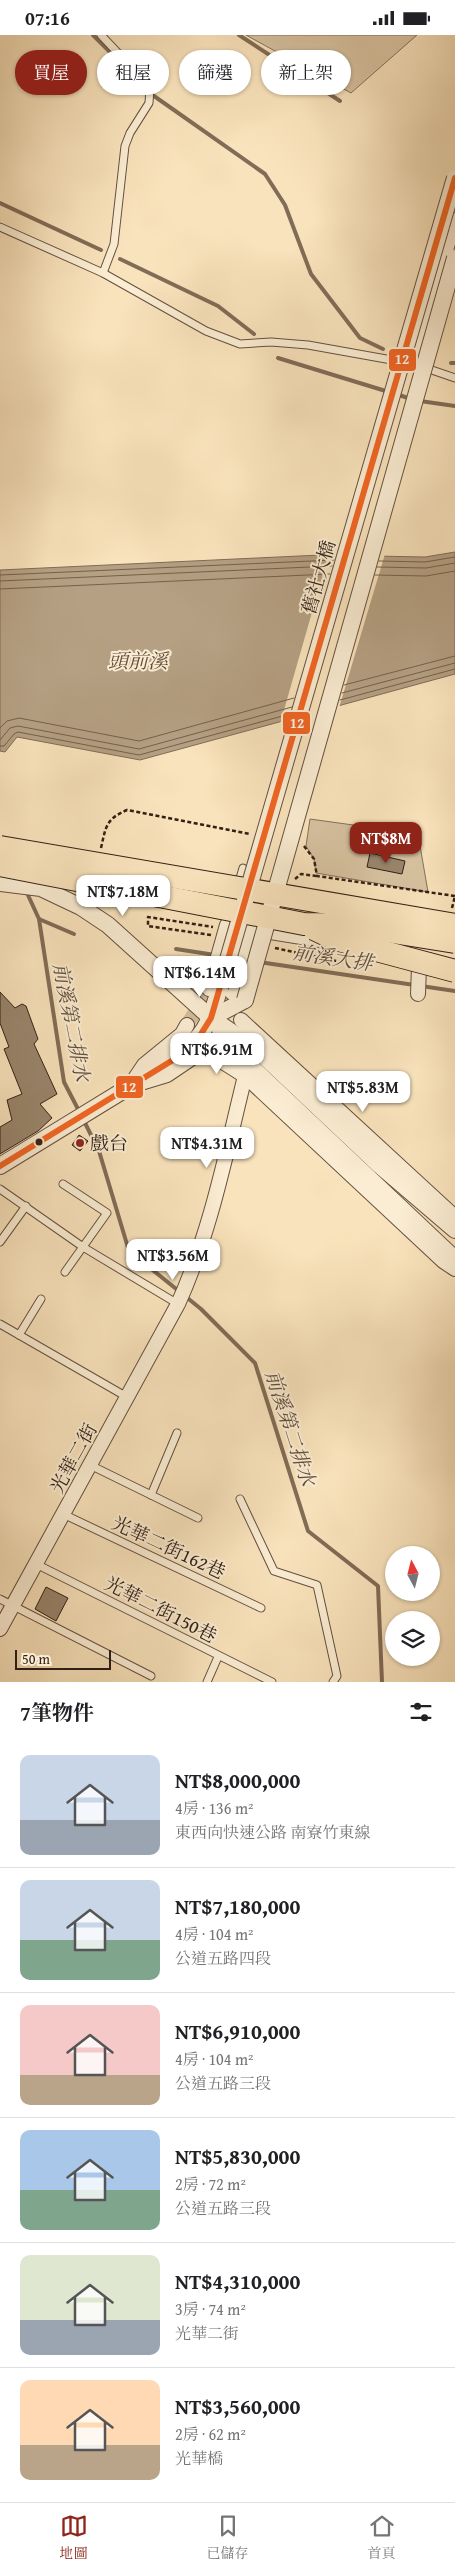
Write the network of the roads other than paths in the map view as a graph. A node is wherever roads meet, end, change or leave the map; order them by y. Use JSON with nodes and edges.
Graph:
{"nodes":[{"id":1,"x":101,"y":35,"type":"edge"},
{"id":2,"x":455,"y":178,"type":"edge"},
{"id":3,"x":455,"y":220,"type":"edge"},
{"id":4,"x":0,"y":227,"type":"edge"},
{"id":5,"x":455,"y":258,"type":"edge"},
{"id":6,"x":103,"y":273,"type":"junction"},
{"id":7,"x":412,"y":364,"type":"junction"},
{"id":8,"x":455,"y":378,"type":"edge"},
{"id":9,"x":0,"y":847,"type":"edge"},
{"id":10,"x":0,"y":865,"type":"edge"},
{"id":11,"x":243,"y":868,"type":"dead end"},
{"id":12,"x":0,"y":883,"type":"edge"},
{"id":13,"x":304,"y":924,"type":"junction"},
{"id":14,"x":455,"y":925,"type":"edge"},
{"id":15,"x":224,"y":926,"type":"junction"},
{"id":16,"x":251,"y":929,"type":"junction"},
{"id":17,"x":455,"y":942,"type":"edge"},
{"id":18,"x":381,"y":949,"type":"junction"},
{"id":19,"x":455,"y":961,"type":"edge"},
{"id":20,"x":419,"y":967,"type":"junction"},
{"id":21,"x":455,"y":971,"type":"edge"},
{"id":22,"x":226,"y":992,"type":"junction"},
{"id":23,"x":418,"y":994,"type":"dead end"},
{"id":24,"x":211,"y":1018,"type":"junction"},
{"id":25,"x":240,"y":1020,"type":"dead end"},
{"id":26,"x":187,"y":1025,"type":"tunnel mouth"},
{"id":27,"x":245,"y":1076,"type":"junction"},
{"id":28,"x":129,"y":1086,"type":"junction"},
{"id":29,"x":0,"y":1166,"type":"edge"},
{"id":30,"x":63,"y":1184,"type":"dead end"},
{"id":31,"x":0,"y":1189,"type":"edge"},
{"id":32,"x":26,"y":1206,"type":"junction"},
{"id":33,"x":455,"y":1217,"type":"edge"},
{"id":34,"x":455,"y":1230,"type":"edge"},
{"id":35,"x":0,"y":1242,"type":"edge"},
{"id":36,"x":83,"y":1247,"type":"junction"},
{"id":37,"x":455,"y":1259,"type":"edge"},
{"id":38,"x":455,"y":1269,"type":"edge"},
{"id":39,"x":65,"y":1272,"type":"dead end"},
{"id":40,"x":41,"y":1299,"type":"dead end"},
{"id":41,"x":178,"y":1304,"type":"junction"},
{"id":42,"x":0,"y":1324,"type":"edge"},
{"id":43,"x":19,"y":1335,"type":"junction"},
{"id":44,"x":127,"y":1397,"type":"junction"},
{"id":45,"x":177,"y":1433,"type":"dead end"},
{"id":46,"x":90,"y":1465,"type":"junction"},
{"id":47,"x":151,"y":1495,"type":"junction"},
{"id":48,"x":240,"y":1499,"type":"dead end"},
{"id":49,"x":63,"y":1515,"type":"junction"},
{"id":50,"x":198,"y":1518,"type":"dead end"},
{"id":51,"x":36,"y":1564,"type":"junction"},
{"id":52,"x":0,"y":1599,"type":"edge"},
{"id":53,"x":13,"y":1605,"type":"junction"},
{"id":54,"x":261,"y":1608,"type":"dead end"},
{"id":55,"x":0,"y":1629,"type":"edge"},
{"id":56,"x":218,"y":1657,"type":"junction"},
{"id":57,"x":151,"y":1676,"type":"dead end"},
{"id":58,"x":207,"y":1682,"type":"edge"},
{"id":59,"x":272,"y":1682,"type":"edge"},
{"id":60,"x":333,"y":1682,"type":"edge"}],
"edges":[{"from":1,"to":6,"type":"lane"},
{"from":2,"to":22,"type":"street","name":"舊社大橋","bridge":true},
{"from":3,"to":7,"type":"street"},
{"from":4,"to":6,"type":"lane"},
{"from":5,"to":22,"type":"street","bridge":true},
{"from":6,"to":7,"type":"lane"},
{"from":7,"to":8,"type":"lane"},
{"from":9,"to":14,"type":"highway","bridge":true},
{"from":10,"to":13,"type":"highway","bridge":true},
{"from":11,"to":15,"type":"lane"},
{"from":12,"to":24,"type":"street"},
{"from":13,"to":17,"type":"highway","bridge":true},
{"from":13,"to":21,"type":"highway","bridge":true},
{"from":15,"to":16,"type":"street"},
{"from":15,"to":22,"type":"street"},
{"from":16,"to":18,"type":"street"},
{"from":16,"to":22,"type":"street"},
{"from":18,"to":19,"type":"street"},
{"from":18,"to":20,"type":"street"},
{"from":19,"to":20,"type":"street"},
{"from":20,"to":23,"type":"street"},
{"from":22,"to":24,"type":"street"},
{"from":22,"to":24,"type":"street"},
{"from":24,"to":28,"type":"street"},
{"from":24,"to":34,"type":"street"},
{"from":24,"to":37,"type":"street"},
{"from":25,"to":33,"type":"street"},
{"from":26,"to":28,"type":"street"},
{"from":27,"to":28,"type":"street"},
{"from":27,"to":38,"type":"street"},
{"from":27,"to":41,"type":"street","name":"光華二街"},
{"from":28,"to":29,"type":"street"},
{"from":30,"to":36,"type":"lane"},
{"from":31,"to":32,"type":"lane"},
{"from":32,"to":35,"type":"lane"},
{"from":32,"to":36,"type":"lane"},
{"from":36,"to":39,"type":"lane"},
{"from":36,"to":41,"type":"lane"},
{"from":40,"to":43,"type":"lane"},
{"from":41,"to":44,"type":"street","name":"光華二街"},
{"from":42,"to":43,"type":"lane"},
{"from":43,"to":44,"type":"lane"},
{"from":44,"to":46,"type":"street","name":"光華二街"},
{"from":45,"to":47,"type":"lane"},
{"from":46,"to":47,"type":"lane"},
{"from":46,"to":49,"type":"street","name":"光華二街"},
{"from":47,"to":50,"type":"lane"},
{"from":48,"to":60,"type":"lane"},
{"from":49,"to":51,"type":"street","name":"光華二街"},
{"from":49,"to":54,"type":"lane","name":"光華二街162巷"},
{"from":51,"to":53,"type":"street","name":"光華二街"},
{"from":51,"to":56,"type":"lane","name":"光華二街150巷"},
{"from":52,"to":53,"type":"lane"},
{"from":53,"to":55,"type":"street","name":"光華二街"},
{"from":53,"to":57,"type":"lane"},
{"from":56,"to":58,"type":"lane"},
{"from":56,"to":59,"type":"lane","name":"光華二街150巷"}]}
